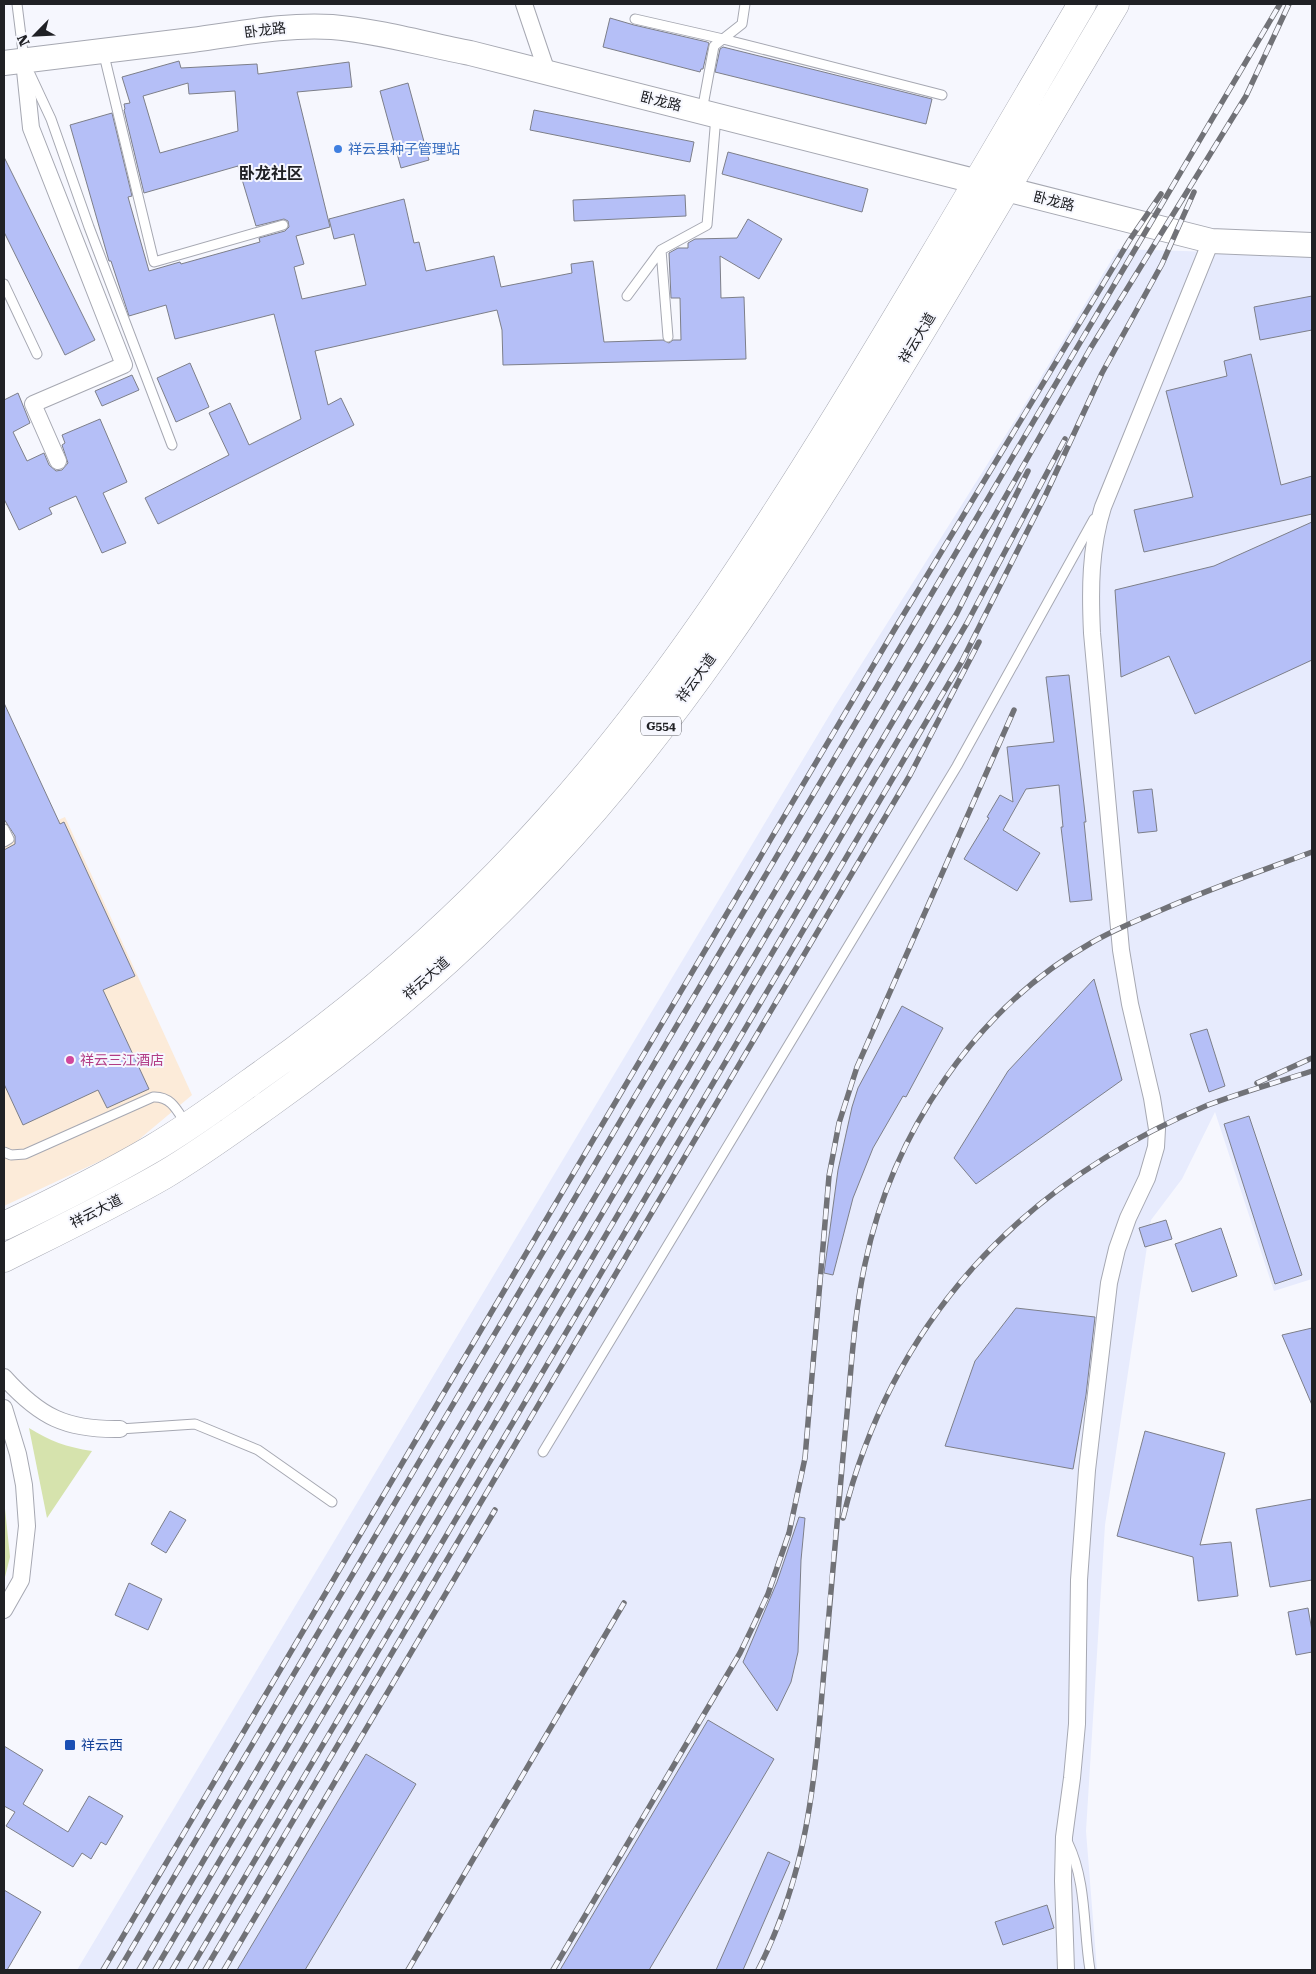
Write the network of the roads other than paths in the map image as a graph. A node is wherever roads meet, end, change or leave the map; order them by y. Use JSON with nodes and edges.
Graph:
{"nodes":[{"id":1,"x":17,"y":4,"type":"edge"},
{"id":2,"x":524,"y":4,"type":"edge"},
{"id":3,"x":745,"y":4,"type":"edge"},
{"id":4,"x":1082,"y":4,"type":"edge"},
{"id":5,"x":1114,"y":4,"type":"edge"},
{"id":6,"x":635,"y":19,"type":"dead end"},
{"id":7,"x":723,"y":39,"type":"junction"},
{"id":8,"x":104,"y":51,"type":"junction"},
{"id":9,"x":14,"y":62,"type":"edge"},
{"id":10,"x":547,"y":72,"type":"junction"},
{"id":11,"x":942,"y":95,"type":"dead end"},
{"id":12,"x":709,"y":114,"type":"junction"},
{"id":13,"x":978,"y":181,"type":"junction"},
{"id":14,"x":1006,"y":188,"type":"junction"},
{"id":15,"x":283,"y":225,"type":"dead end"},
{"id":16,"x":1211,"y":241,"type":"junction"},
{"id":17,"x":1312,"y":245,"type":"edge"},
{"id":18,"x":661,"y":250,"type":"junction"},
{"id":19,"x":4,"y":284,"type":"edge"},
{"id":20,"x":627,"y":296,"type":"dead end"},
{"id":21,"x":668,"y":337,"type":"dead end"},
{"id":22,"x":37,"y":354,"type":"dead end"},
{"id":23,"x":172,"y":445,"type":"dead end"},
{"id":24,"x":58,"y":461,"type":"dead end"},
{"id":25,"x":1107,"y":495,"type":"junction"},
{"id":26,"x":4,"y":829,"type":"edge"},
{"id":27,"x":4,"y":842,"type":"edge"},
{"id":28,"x":187,"y":1126,"type":"junction"},
{"id":29,"x":4,"y":1152,"type":"edge"},
{"id":30,"x":4,"y":1226,"type":"edge"},
{"id":31,"x":4,"y":1258,"type":"edge"},
{"id":32,"x":4,"y":1377,"type":"edge"},
{"id":33,"x":4,"y":1408,"type":"edge"},
{"id":34,"x":120,"y":1429,"type":"joint"},
{"id":35,"x":543,"y":1452,"type":"dead end"},
{"id":36,"x":332,"y":1502,"type":"dead end"},
{"id":37,"x":4,"y":1610,"type":"edge"},
{"id":38,"x":1064,"y":1837,"type":"junction"},
{"id":39,"x":1066,"y":1970,"type":"edge"},
{"id":40,"x":1090,"y":1970,"type":"edge"}],
"edges":[{"from":1,"to":9,"type":"lane"},
{"from":2,"to":10,"type":"street"},
{"from":3,"to":7,"type":"lane"},
{"from":4,"to":13,"type":"highway","name":"祥云大道","number":"G554"},
{"from":5,"to":14,"type":"highway","name":"祥云大道","number":"G554"},
{"from":6,"to":7,"type":"lane"},
{"from":7,"to":11,"type":"lane"},
{"from":7,"to":12,"type":"lane"},
{"from":8,"to":9,"type":"street","name":"卧龙路"},
{"from":8,"to":10,"type":"street","name":"卧龙路"},
{"from":8,"to":15,"type":"lane"},
{"from":9,"to":23,"type":"lane"},
{"from":9,"to":24,"type":"street"},
{"from":10,"to":12,"type":"street","name":"卧龙路"},
{"from":12,"to":13,"type":"street","name":"卧龙路"},
{"from":12,"to":18,"type":"lane"},
{"from":13,"to":14,"type":"street","name":"卧龙路"},
{"from":13,"to":28,"type":"highway","name":"祥云大道","number":"G554"},
{"from":14,"to":16,"type":"street","name":"卧龙路"},
{"from":14,"to":31,"type":"highway","name":"祥云大道","number":"G554"},
{"from":16,"to":17,"type":"street","name":"卧龙路"},
{"from":16,"to":25,"type":"street"},
{"from":18,"to":20,"type":"lane"},
{"from":18,"to":21,"type":"lane"},
{"from":19,"to":22,"type":"lane"},
{"from":25,"to":35,"type":"lane"},
{"from":25,"to":38,"type":"street"},
{"from":26,"to":27,"type":"lane"},
{"from":28,"to":29,"type":"lane"},
{"from":28,"to":30,"type":"highway","name":"祥云大道","number":"G554"},
{"from":32,"to":34,"type":"street"},
{"from":33,"to":37,"type":"street"},
{"from":34,"to":36,"type":"lane"},
{"from":38,"to":39,"type":"street"},
{"from":38,"to":40,"type":"lane"}]}
